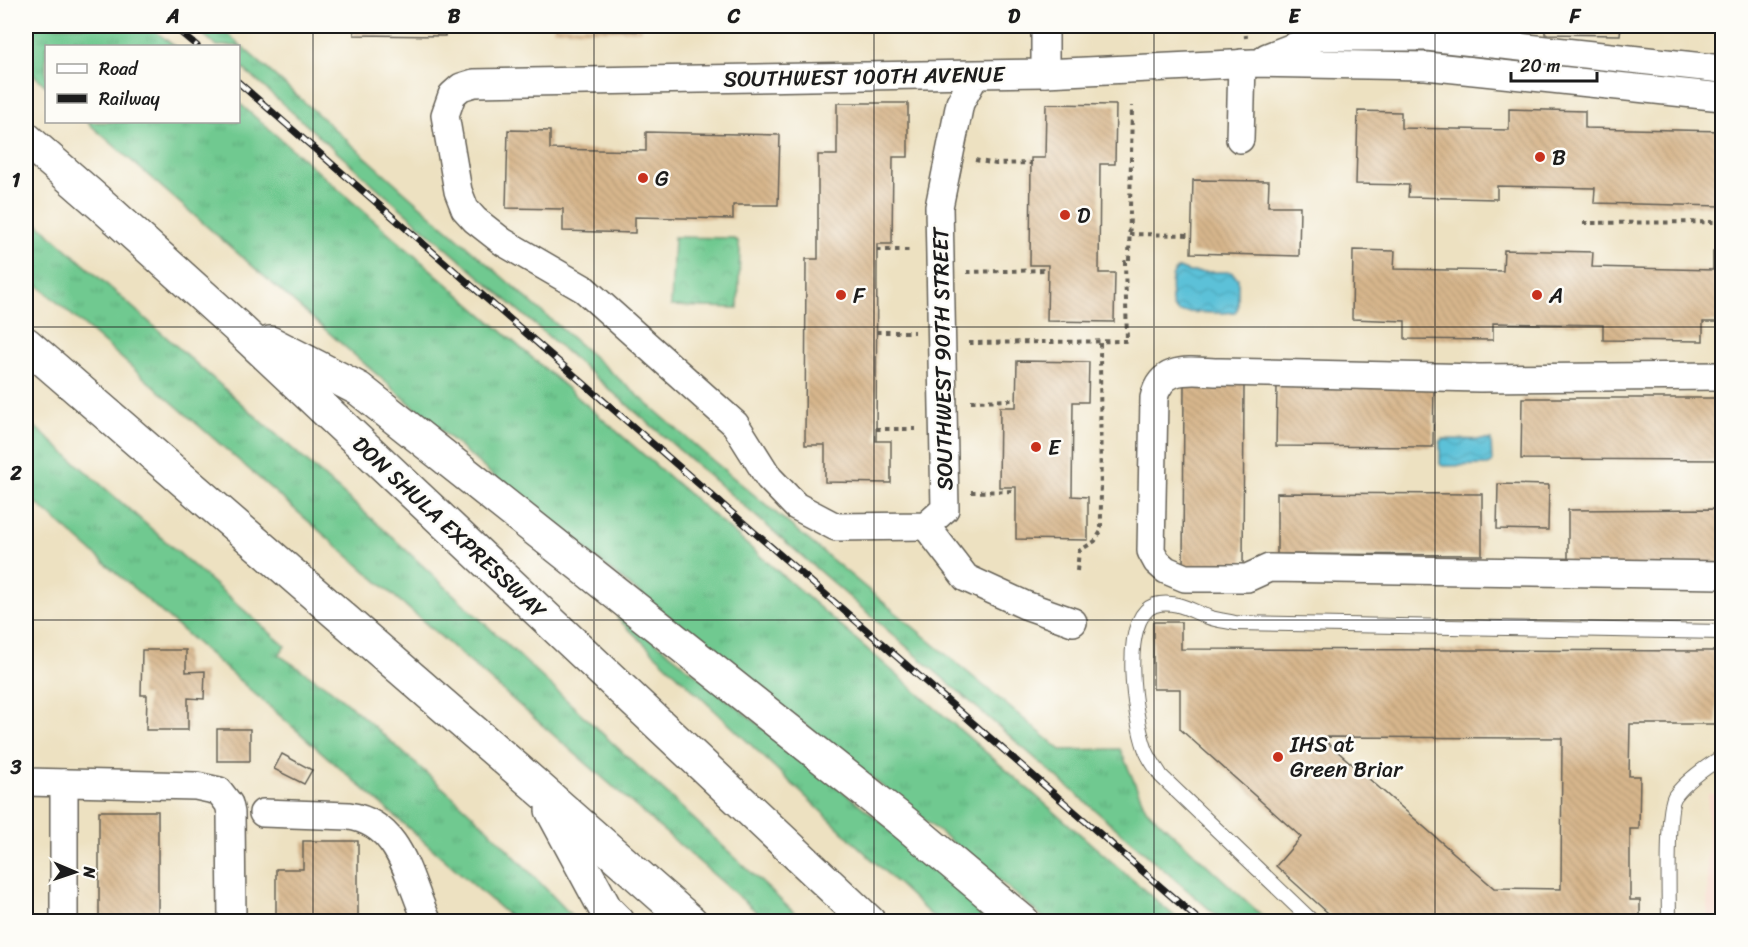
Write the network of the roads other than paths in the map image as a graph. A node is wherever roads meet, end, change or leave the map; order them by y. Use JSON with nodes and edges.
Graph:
{"nodes":[{"id":1,"x":1046,"y":26,"type":"edge"},
{"id":2,"x":1247,"y":63,"type":"junction"},
{"id":3,"x":1722,"y":69,"type":"edge"},
{"id":4,"x":1045,"y":73,"type":"junction"},
{"id":5,"x":976,"y":74,"type":"junction"},
{"id":6,"x":1722,"y":97,"type":"edge"},
{"id":7,"x":26,"y":139,"type":"edge"},
{"id":8,"x":1240,"y":139,"type":"dead end"},
{"id":9,"x":236,"y":326,"type":"junction"},
{"id":10,"x":26,"y":344,"type":"edge"},
{"id":11,"x":1722,"y":376,"type":"edge"},
{"id":12,"x":926,"y":526,"type":"junction"},
{"id":13,"x":1722,"y":575,"type":"edge"},
{"id":14,"x":1074,"y":622,"type":"dead end"},
{"id":15,"x":1722,"y":632,"type":"edge"},
{"id":16,"x":1722,"y":757,"type":"edge"},
{"id":17,"x":26,"y":782,"type":"edge"},
{"id":18,"x":64,"y":783,"type":"junction"},
{"id":19,"x":541,"y":790,"type":"junction"},
{"id":20,"x":262,"y":813,"type":"dead end"},
{"id":21,"x":64,"y":921,"type":"edge"},
{"id":22,"x":232,"y":921,"type":"edge"},
{"id":23,"x":428,"y":921,"type":"edge"},
{"id":24,"x":618,"y":921,"type":"edge"},
{"id":25,"x":690,"y":921,"type":"edge"},
{"id":26,"x":868,"y":921,"type":"edge"},
{"id":27,"x":1023,"y":921,"type":"edge"},
{"id":28,"x":1313,"y":921,"type":"edge"},
{"id":29,"x":1669,"y":921,"type":"edge"}],
"edges":[{"from":1,"to":4,"type":"street"},
{"from":2,"to":3,"type":"street","name":"SOUTHWEST 100TH AVENUE"},
{"from":2,"to":4,"type":"street","name":"SOUTHWEST 100TH AVENUE"},
{"from":2,"to":6,"type":"street","name":"SOUTHWEST 100TH AVENUE"},
{"from":2,"to":8,"type":"street"},
{"from":4,"to":5,"type":"street","name":"SOUTHWEST 100TH AVENUE"},
{"from":5,"to":12,"type":"street","name":"SOUTHWEST 90TH STREET"},
{"from":5,"to":12,"type":"street","name":"SOUTHWEST 100TH AVENUE"},
{"from":7,"to":9,"type":"highway","name":"DON SHULA EXPRESSWAY"},
{"from":9,"to":26,"type":"highway","name":"DON SHULA EXPRESSWAY"},
{"from":9,"to":27,"type":"highway"},
{"from":10,"to":19,"type":"highway"},
{"from":11,"to":13,"type":"street"},
{"from":12,"to":14,"type":"street"},
{"from":15,"to":28,"type":"lane"},
{"from":16,"to":29,"type":"lane"},
{"from":17,"to":18,"type":"street"},
{"from":18,"to":21,"type":"street"},
{"from":18,"to":22,"type":"street"},
{"from":19,"to":24,"type":"highway"},
{"from":19,"to":25,"type":"highway"},
{"from":20,"to":23,"type":"street"}]}
